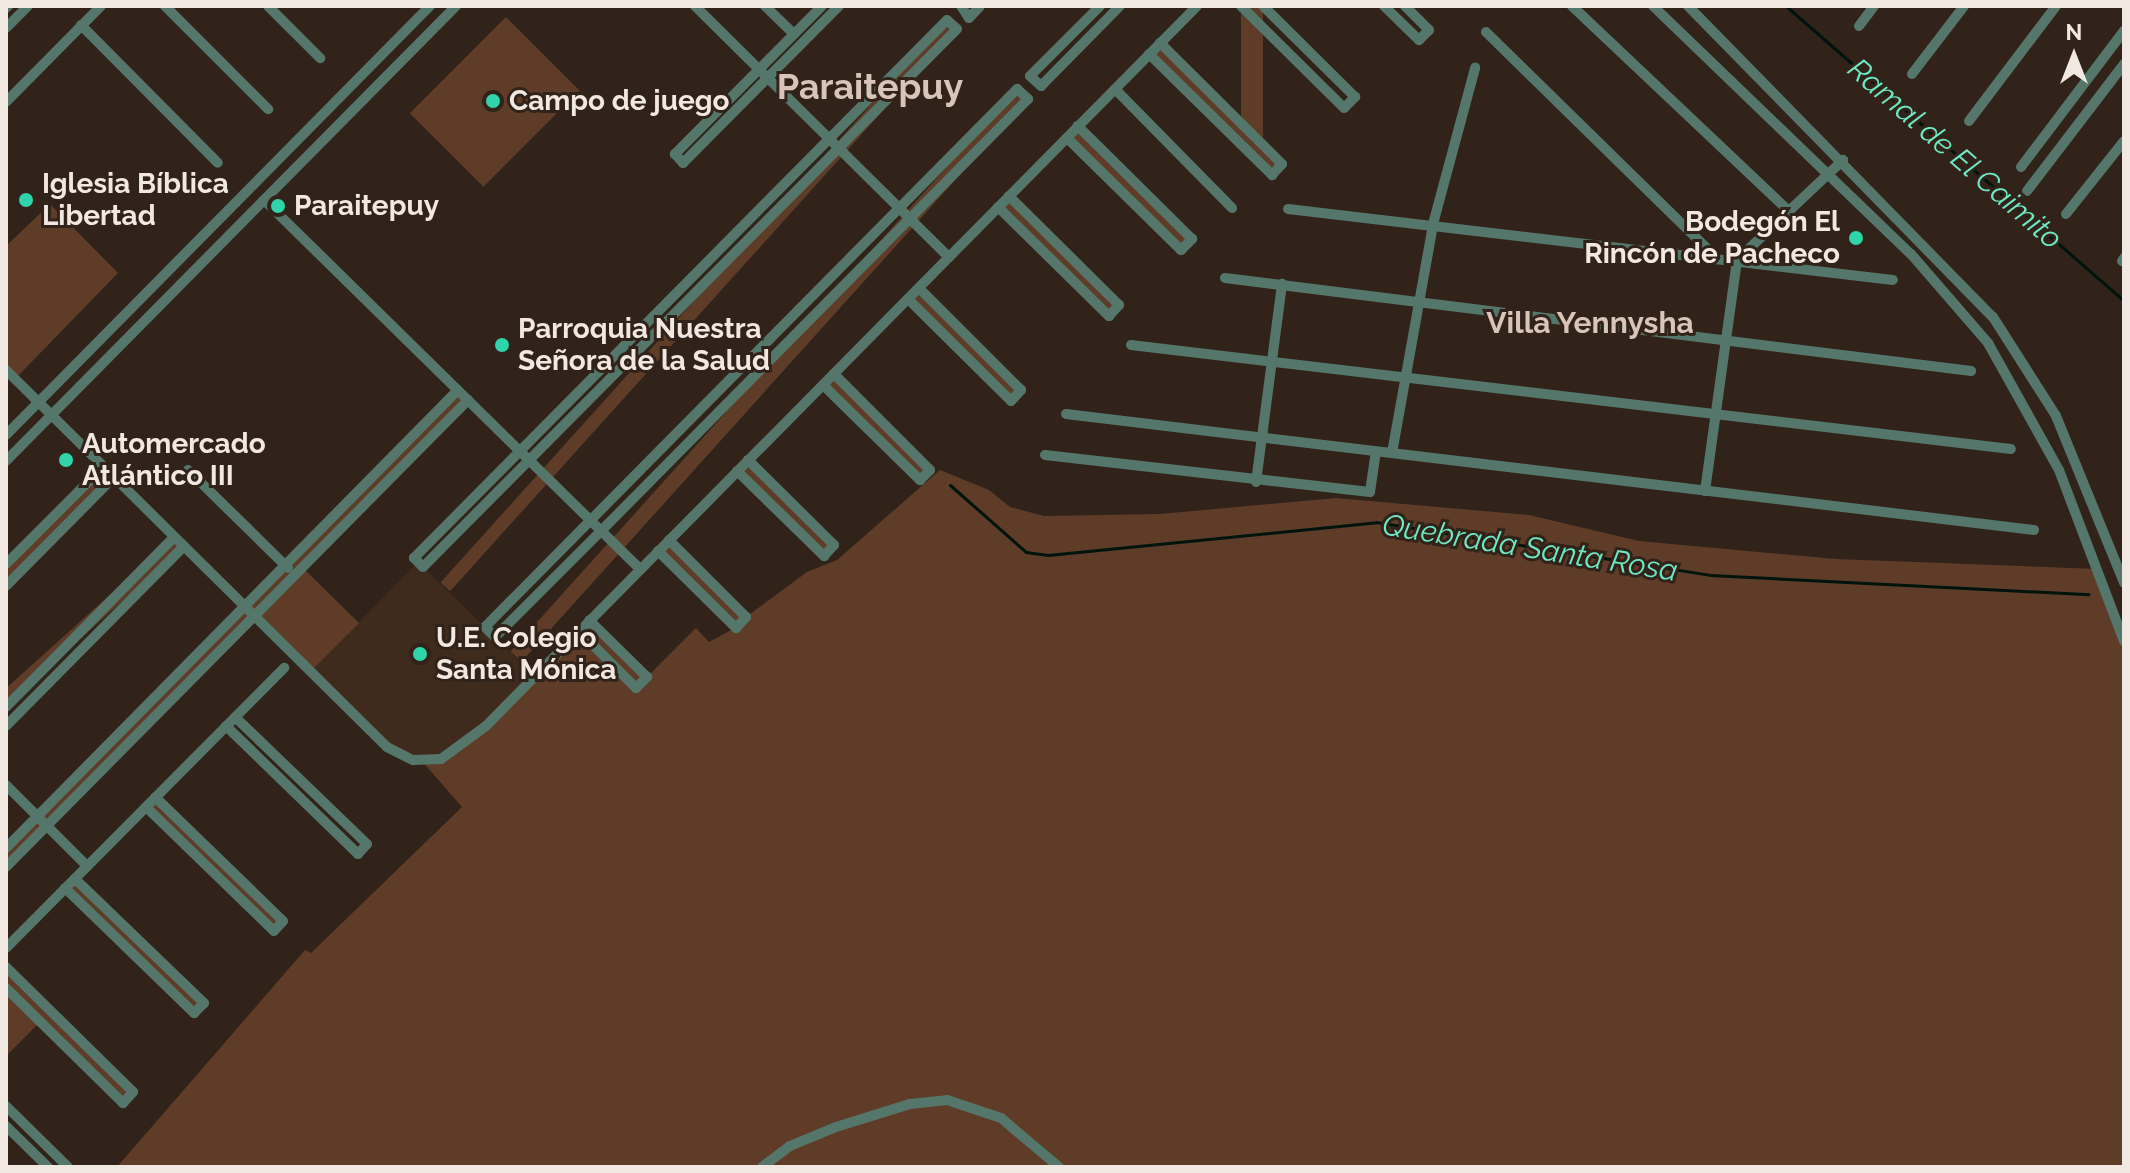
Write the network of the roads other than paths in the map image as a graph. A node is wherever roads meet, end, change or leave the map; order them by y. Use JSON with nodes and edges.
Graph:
{"nodes":[{"id":1,"x":28,"y":6,"type":"edge"},
{"id":2,"x":101,"y":6,"type":"edge"},
{"id":3,"x":165,"y":6,"type":"edge"},
{"id":4,"x":268,"y":6,"type":"edge"},
{"id":5,"x":430,"y":6,"type":"edge"},
{"id":6,"x":456,"y":6,"type":"edge"},
{"id":7,"x":695,"y":6,"type":"edge"},
{"id":8,"x":765,"y":6,"type":"edge"},
{"id":9,"x":822,"y":6,"type":"edge"},
{"id":10,"x":839,"y":6,"type":"edge"},
{"id":11,"x":961,"y":6,"type":"edge"},
{"id":12,"x":980,"y":6,"type":"edge"},
{"id":13,"x":1100,"y":6,"type":"edge"},
{"id":14,"x":1120,"y":6,"type":"edge"},
{"id":15,"x":1197,"y":6,"type":"edge"},
{"id":16,"x":1241,"y":6,"type":"edge"},
{"id":17,"x":1263,"y":6,"type":"edge"},
{"id":18,"x":1384,"y":6,"type":"edge"},
{"id":19,"x":1405,"y":6,"type":"edge"},
{"id":20,"x":1572,"y":6,"type":"edge"},
{"id":21,"x":1653,"y":6,"type":"edge"},
{"id":22,"x":1688,"y":6,"type":"edge"},
{"id":23,"x":1874,"y":6,"type":"edge"},
{"id":24,"x":1964,"y":6,"type":"edge"},
{"id":25,"x":2056,"y":6,"type":"edge"},
{"id":26,"x":81,"y":25,"type":"junction"},
{"id":27,"x":1859,"y":26,"type":"dead end"},
{"id":28,"x":6,"y":28,"type":"edge"},
{"id":29,"x":2124,"y":31,"type":"edge"},
{"id":30,"x":1486,"y":32,"type":"dead end"},
{"id":31,"x":794,"y":34,"type":"junction"},
{"id":32,"x":1160,"y":43,"type":"junction"},
{"id":33,"x":1149,"y":54,"type":"junction"},
{"id":34,"x":320,"y":58,"type":"dead end"},
{"id":35,"x":2124,"y":64,"type":"edge"},
{"id":36,"x":1475,"y":68,"type":"dead end"},
{"id":37,"x":759,"y":69,"type":"junction"},
{"id":38,"x":1912,"y":74,"type":"dead end"},
{"id":39,"x":768,"y":78,"type":"junction"},
{"id":40,"x":1115,"y":89,"type":"junction"},
{"id":41,"x":6,"y":102,"type":"edge"},
{"id":42,"x":268,"y":109,"type":"dead end"},
{"id":43,"x":1969,"y":121,"type":"dead end"},
{"id":44,"x":1078,"y":126,"type":"junction"},
{"id":45,"x":1067,"y":138,"type":"junction"},
{"id":46,"x":830,"y":139,"type":"junction"},
{"id":47,"x":2124,"y":141,"type":"edge"},
{"id":48,"x":839,"y":148,"type":"junction"},
{"id":49,"x":1843,"y":160,"type":"junction"},
{"id":50,"x":218,"y":163,"type":"dead end"},
{"id":51,"x":2021,"y":167,"type":"dead end"},
{"id":52,"x":1828,"y":174,"type":"junction"},
{"id":53,"x":2027,"y":191,"type":"dead end"},
{"id":54,"x":1009,"y":196,"type":"junction"},
{"id":55,"x":264,"y":200,"type":"junction"},
{"id":56,"x":998,"y":207,"type":"junction"},
{"id":57,"x":900,"y":208,"type":"junction"},
{"id":58,"x":1232,"y":208,"type":"dead end"},
{"id":59,"x":1288,"y":209,"type":"dead end"},
{"id":60,"x":1789,"y":211,"type":"junction"},
{"id":61,"x":2066,"y":214,"type":"dead end"},
{"id":62,"x":910,"y":218,"type":"junction"},
{"id":63,"x":1433,"y":224,"type":"junction"},
{"id":64,"x":949,"y":257,"type":"junction"},
{"id":65,"x":1716,"y":257,"type":"junction"},
{"id":66,"x":1737,"y":260,"type":"junction"},
{"id":67,"x":702,"y":268,"type":"junction"},
{"id":68,"x":711,"y":277,"type":"junction"},
{"id":69,"x":1225,"y":278,"type":"dead end"},
{"id":70,"x":1893,"y":280,"type":"dead end"},
{"id":71,"x":1282,"y":284,"type":"junction"},
{"id":72,"x":919,"y":288,"type":"junction"},
{"id":73,"x":908,"y":299,"type":"junction"},
{"id":74,"x":1420,"y":300,"type":"junction"},
{"id":75,"x":773,"y":336,"type":"junction"},
{"id":76,"x":1724,"y":338,"type":"junction"},
{"id":77,"x":1131,"y":345,"type":"dead end"},
{"id":78,"x":783,"y":346,"type":"junction"},
{"id":79,"x":1271,"y":361,"type":"junction"},
{"id":80,"x":6,"y":370,"type":"edge"},
{"id":81,"x":1971,"y":371,"type":"dead end"},
{"id":82,"x":834,"y":374,"type":"junction"},
{"id":83,"x":1404,"y":377,"type":"junction"},
{"id":84,"x":823,"y":385,"type":"junction"},
{"id":85,"x":458,"y":390,"type":"junction"},
{"id":86,"x":468,"y":400,"type":"junction"},
{"id":87,"x":39,"y":402,"type":"junction"},
{"id":88,"x":1066,"y":414,"type":"dead end"},
{"id":89,"x":1714,"y":414,"type":"junction"},
{"id":90,"x":51,"y":415,"type":"junction"},
{"id":91,"x":6,"y":435,"type":"edge"},
{"id":92,"x":1262,"y":438,"type":"junction"},
{"id":93,"x":2011,"y":449,"type":"dead end"},
{"id":94,"x":520,"y":451,"type":"junction"},
{"id":95,"x":1376,"y":451,"type":"junction"},
{"id":96,"x":1392,"y":453,"type":"junction"},
{"id":97,"x":1045,"y":455,"type":"dead end"},
{"id":98,"x":530,"y":460,"type":"junction"},
{"id":99,"x":748,"y":460,"type":"junction"},
{"id":100,"x":6,"y":461,"type":"edge"},
{"id":101,"x":103,"y":467,"type":"junction"},
{"id":102,"x":188,"y":470,"type":"dead end"},
{"id":103,"x":737,"y":471,"type":"junction"},
{"id":104,"x":114,"y":477,"type":"junction"},
{"id":105,"x":1256,"y":482,"type":"junction"},
{"id":106,"x":1705,"y":491,"type":"junction"},
{"id":107,"x":352,"y":497,"type":"junction"},
{"id":108,"x":362,"y":507,"type":"junction"},
{"id":109,"x":591,"y":520,"type":"junction"},
{"id":110,"x":601,"y":530,"type":"junction"},
{"id":111,"x":2034,"y":530,"type":"dead end"},
{"id":112,"x":174,"y":537,"type":"junction"},
{"id":113,"x":669,"y":540,"type":"junction"},
{"id":114,"x":183,"y":547,"type":"junction"},
{"id":115,"x":658,"y":551,"type":"junction"},
{"id":116,"x":6,"y":564,"type":"edge"},
{"id":117,"x":285,"y":566,"type":"junction"},
{"id":118,"x":640,"y":569,"type":"junction"},
{"id":119,"x":295,"y":575,"type":"junction"},
{"id":120,"x":8,"y":580,"type":"edge"},
{"id":121,"x":2124,"y":583,"type":"edge"},
{"id":122,"x":244,"y":607,"type":"junction"},
{"id":123,"x":254,"y":616,"type":"junction"},
{"id":124,"x":589,"y":620,"type":"junction"},
{"id":125,"x":579,"y":631,"type":"junction"},
{"id":126,"x":74,"y":638,"type":"junction"},
{"id":127,"x":2124,"y":641,"type":"edge"},
{"id":128,"x":84,"y":647,"type":"junction"},
{"id":129,"x":284,"y":668,"type":"dead end"},
{"id":130,"x":6,"y":707,"type":"edge"},
{"id":131,"x":140,"y":712,"type":"junction"},
{"id":132,"x":235,"y":717,"type":"junction"},
{"id":133,"x":150,"y":721,"type":"junction"},
{"id":134,"x":6,"y":726,"type":"edge"},
{"id":135,"x":226,"y":726,"type":"junction"},
{"id":136,"x":6,"y":785,"type":"edge"},
{"id":137,"x":155,"y":797,"type":"junction"},
{"id":138,"x":146,"y":807,"type":"junction"},
{"id":139,"x":37,"y":816,"type":"junction"},
{"id":140,"x":47,"y":825,"type":"junction"},
{"id":141,"x":6,"y":848,"type":"edge"},
{"id":142,"x":87,"y":866,"type":"junction"},
{"id":143,"x":6,"y":867,"type":"edge"},
{"id":144,"x":75,"y":879,"type":"junction"},
{"id":145,"x":65,"y":888,"type":"junction"},
{"id":146,"x":6,"y":948,"type":"edge"},
{"id":147,"x":6,"y":967,"type":"edge"},
{"id":148,"x":6,"y":988,"type":"edge"},
{"id":149,"x":6,"y":1106,"type":"edge"},
{"id":150,"x":6,"y":1126,"type":"edge"},
{"id":151,"x":48,"y":1167,"type":"edge"},
{"id":152,"x":68,"y":1167,"type":"edge"},
{"id":153,"x":762,"y":1167,"type":"edge"},
{"id":154,"x":1059,"y":1167,"type":"edge"}],
"edges":[{"from":1,"to":28,"type":"street"},
{"from":2,"to":26,"type":"street"},
{"from":3,"to":42,"type":"street"},
{"from":4,"to":34,"type":"street"},
{"from":5,"to":87,"type":"street"},
{"from":6,"to":55,"type":"street"},
{"from":7,"to":37,"type":"street"},
{"from":8,"to":31,"type":"street"},
{"from":9,"to":31,"type":"street"},
{"from":10,"to":39,"type":"street"},
{"from":11,"to":12,"type":"street"},
{"from":13,"to":14,"type":"street"},
{"from":15,"to":32,"type":"street"},
{"from":16,"to":17,"type":"street"},
{"from":18,"to":19,"type":"street"},
{"from":20,"to":60,"type":"street"},
{"from":21,"to":52,"type":"street"},
{"from":22,"to":49,"type":"street"},
{"from":23,"to":27,"type":"street"},
{"from":24,"to":38,"type":"street"},
{"from":25,"to":43,"type":"street"},
{"from":26,"to":41,"type":"street"},
{"from":26,"to":50,"type":"street"},
{"from":29,"to":51,"type":"street"},
{"from":30,"to":65,"type":"street"},
{"from":31,"to":37,"type":"street"},
{"from":32,"to":33,"type":"street"},
{"from":32,"to":33,"type":"street"},
{"from":33,"to":40,"type":"street"},
{"from":35,"to":53,"type":"street"},
{"from":36,"to":63,"type":"street"},
{"from":37,"to":39,"type":"street"},
{"from":37,"to":39,"type":"street"},
{"from":39,"to":46,"type":"street"},
{"from":40,"to":44,"type":"street"},
{"from":40,"to":58,"type":"street"},
{"from":44,"to":45,"type":"street"},
{"from":44,"to":45,"type":"street"},
{"from":45,"to":54,"type":"street"},
{"from":46,"to":48,"type":"street"},
{"from":46,"to":48,"type":"street"},
{"from":46,"to":67,"type":"street"},
{"from":47,"to":61,"type":"street"},
{"from":48,"to":57,"type":"street"},
{"from":48,"to":68,"type":"street"},
{"from":49,"to":52,"type":"street"},
{"from":49,"to":121,"type":"street"},
{"from":52,"to":60,"type":"street"},
{"from":52,"to":127,"type":"street"},
{"from":54,"to":56,"type":"street"},
{"from":54,"to":56,"type":"street"},
{"from":55,"to":85,"type":"street"},
{"from":55,"to":90,"type":"street"},
{"from":56,"to":64,"type":"street"},
{"from":57,"to":62,"type":"street"},
{"from":57,"to":62,"type":"street"},
{"from":57,"to":75,"type":"street"},
{"from":59,"to":63,"type":"street"},
{"from":60,"to":66,"type":"street"},
{"from":62,"to":64,"type":"street"},
{"from":62,"to":78,"type":"street"},
{"from":63,"to":65,"type":"street"},
{"from":63,"to":74,"type":"street"},
{"from":64,"to":72,"type":"street"},
{"from":65,"to":66,"type":"street"},
{"from":66,"to":70,"type":"street"},
{"from":66,"to":76,"type":"street"},
{"from":67,"to":68,"type":"street"},
{"from":67,"to":94,"type":"street"},
{"from":68,"to":98,"type":"street"},
{"from":69,"to":71,"type":"street"},
{"from":71,"to":74,"type":"street"},
{"from":71,"to":79,"type":"street"},
{"from":72,"to":73,"type":"street"},
{"from":72,"to":73,"type":"street"},
{"from":73,"to":82,"type":"street"},
{"from":74,"to":76,"type":"street"},
{"from":74,"to":83,"type":"street"},
{"from":75,"to":78,"type":"street"},
{"from":75,"to":109,"type":"street"},
{"from":76,"to":81,"type":"street"},
{"from":76,"to":89,"type":"street"},
{"from":77,"to":79,"type":"street"},
{"from":78,"to":110,"type":"street"},
{"from":79,"to":83,"type":"street"},
{"from":79,"to":92,"type":"street"},
{"from":80,"to":87,"type":"street"},
{"from":82,"to":84,"type":"street"},
{"from":82,"to":84,"type":"street"},
{"from":83,"to":89,"type":"street"},
{"from":83,"to":96,"type":"street"},
{"from":84,"to":99,"type":"street"},
{"from":85,"to":86,"type":"street"},
{"from":85,"to":107,"type":"street"},
{"from":86,"to":94,"type":"street"},
{"from":86,"to":108,"type":"street"},
{"from":87,"to":90,"type":"street"},
{"from":87,"to":91,"type":"street"},
{"from":88,"to":92,"type":"street"},
{"from":89,"to":93,"type":"street"},
{"from":89,"to":106,"type":"street"},
{"from":90,"to":100,"type":"street"},
{"from":90,"to":101,"type":"street"},
{"from":92,"to":95,"type":"street"},
{"from":92,"to":105,"type":"street"},
{"from":94,"to":98,"type":"street"},
{"from":94,"to":98,"type":"street"},
{"from":95,"to":96,"type":"street"},
{"from":95,"to":105,"type":"street"},
{"from":96,"to":106,"type":"street"},
{"from":97,"to":105,"type":"street"},
{"from":98,"to":109,"type":"street"},
{"from":99,"to":103,"type":"street"},
{"from":99,"to":103,"type":"street"},
{"from":101,"to":104,"type":"street"},
{"from":101,"to":116,"type":"street"},
{"from":102,"to":117,"type":"street"},
{"from":103,"to":113,"type":"street"},
{"from":104,"to":112,"type":"street"},
{"from":104,"to":120,"type":"street"},
{"from":106,"to":111,"type":"street"},
{"from":107,"to":108,"type":"street"},
{"from":107,"to":117,"type":"street"},
{"from":108,"to":119,"type":"street"},
{"from":109,"to":110,"type":"street"},
{"from":109,"to":110,"type":"street"},
{"from":110,"to":118,"type":"street"},
{"from":112,"to":114,"type":"street"},
{"from":112,"to":126,"type":"street"},
{"from":113,"to":115,"type":"street"},
{"from":113,"to":115,"type":"street"},
{"from":114,"to":122,"type":"street"},
{"from":114,"to":128,"type":"street"},
{"from":115,"to":118,"type":"street"},
{"from":117,"to":119,"type":"street"},
{"from":117,"to":122,"type":"street"},
{"from":118,"to":124,"type":"street"},
{"from":119,"to":123,"type":"street"},
{"from":122,"to":123,"type":"street"},
{"from":122,"to":131,"type":"street"},
{"from":123,"to":125,"type":"street"},
{"from":123,"to":133,"type":"street"},
{"from":124,"to":125,"type":"street"},
{"from":124,"to":125,"type":"street"},
{"from":126,"to":128,"type":"street"},
{"from":126,"to":130,"type":"street"},
{"from":128,"to":134,"type":"street"},
{"from":129,"to":132,"type":"street"},
{"from":131,"to":133,"type":"street"},
{"from":131,"to":139,"type":"street"},
{"from":132,"to":135,"type":"street"},
{"from":132,"to":135,"type":"street"},
{"from":133,"to":140,"type":"street"},
{"from":135,"to":137,"type":"street"},
{"from":136,"to":139,"type":"street"},
{"from":137,"to":138,"type":"street"},
{"from":137,"to":138,"type":"street"},
{"from":138,"to":142,"type":"street"},
{"from":139,"to":140,"type":"street"},
{"from":139,"to":141,"type":"street"},
{"from":140,"to":142,"type":"street"},
{"from":140,"to":143,"type":"street"},
{"from":142,"to":144,"type":"street"},
{"from":144,"to":145,"type":"street"},
{"from":144,"to":145,"type":"street"},
{"from":145,"to":146,"type":"street"},
{"from":147,"to":148,"type":"street"},
{"from":149,"to":152,"type":"street"},
{"from":150,"to":151,"type":"street"},
{"from":153,"to":154,"type":"street"}]}
